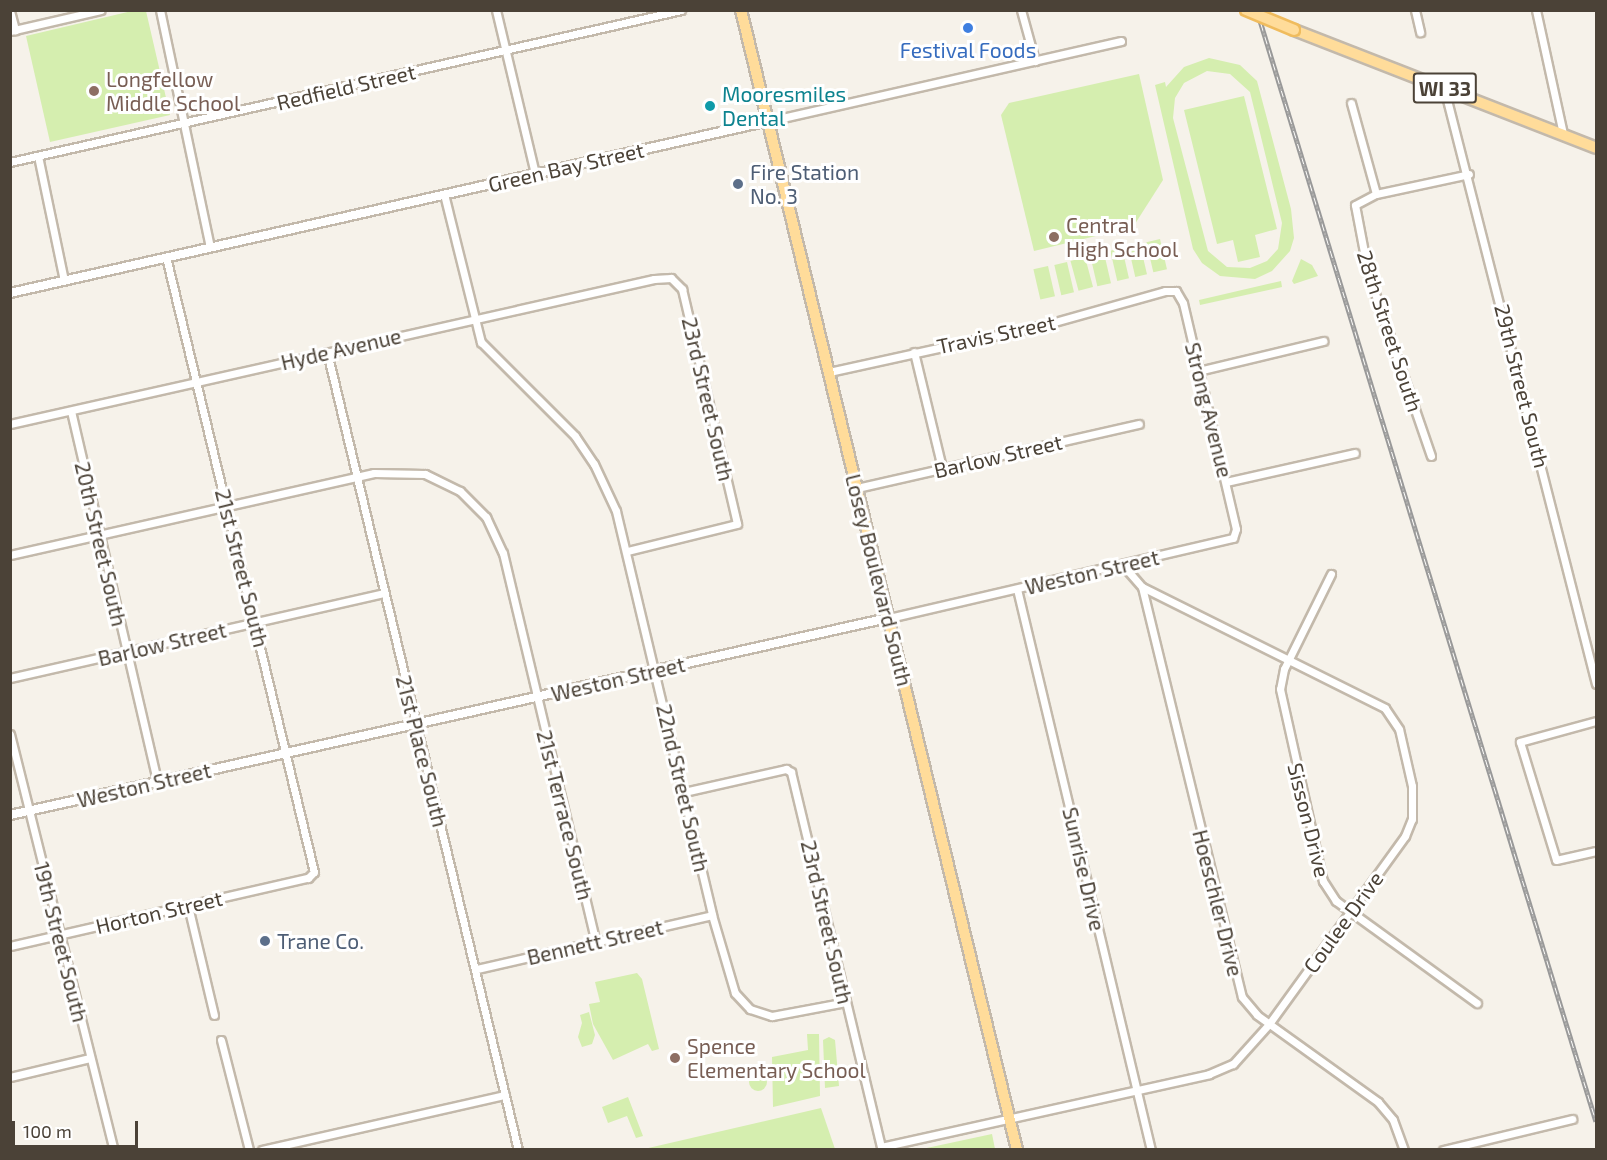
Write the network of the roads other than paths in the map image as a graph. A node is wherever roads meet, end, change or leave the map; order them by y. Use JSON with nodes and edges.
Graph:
{"nodes":[{"id":1,"x":101,"y":10,"type":"edge"},
{"id":2,"x":160,"y":10,"type":"edge"},
{"id":3,"x":496,"y":10,"type":"edge"},
{"id":4,"x":681,"y":10,"type":"edge"},
{"id":5,"x":741,"y":10,"type":"edge"},
{"id":6,"x":1021,"y":10,"type":"edge"},
{"id":7,"x":1246,"y":10,"type":"edge"},
{"id":8,"x":1415,"y":10,"type":"edge"},
{"id":9,"x":1536,"y":10,"type":"edge"},
{"id":10,"x":10,"y":11,"type":"edge"},
{"id":11,"x":13,"y":31,"type":"edge"},
{"id":12,"x":1420,"y":32,"type":"dead end"},
{"id":13,"x":1121,"y":41,"type":"dead end"},
{"id":14,"x":506,"y":51,"type":"junction"},
{"id":15,"x":1035,"y":61,"type":"junction"},
{"id":16,"x":1444,"y":88,"type":"junction"},
{"id":17,"x":1351,"y":103,"type":"dead end"},
{"id":18,"x":768,"y":121,"type":"junction"},
{"id":19,"x":184,"y":123,"type":"junction"},
{"id":20,"x":1563,"y":134,"type":"junction"},
{"id":21,"x":1596,"y":150,"type":"edge"},
{"id":22,"x":39,"y":156,"type":"junction"},
{"id":23,"x":10,"y":162,"type":"edge"},
{"id":24,"x":535,"y":174,"type":"junction"},
{"id":25,"x":1469,"y":174,"type":"junction"},
{"id":26,"x":444,"y":194,"type":"junction"},
{"id":27,"x":1376,"y":194,"type":"junction"},
{"id":28,"x":210,"y":247,"type":"junction"},
{"id":29,"x":166,"y":257,"type":"junction"},
{"id":30,"x":671,"y":278,"type":"joint"},
{"id":31,"x":64,"y":280,"type":"junction"},
{"id":32,"x":10,"y":292,"type":"edge"},
{"id":33,"x":1161,"y":294,"type":"joint"},
{"id":34,"x":474,"y":319,"type":"junction"},
{"id":35,"x":1323,"y":341,"type":"dead end"},
{"id":36,"x":327,"y":352,"type":"junction"},
{"id":37,"x":914,"y":352,"type":"junction"},
{"id":38,"x":1198,"y":371,"type":"junction"},
{"id":39,"x":829,"y":372,"type":"junction"},
{"id":40,"x":196,"y":382,"type":"junction"},
{"id":41,"x":70,"y":411,"type":"junction"},
{"id":42,"x":10,"y":424,"type":"edge"},
{"id":43,"x":1139,"y":424,"type":"dead end"},
{"id":44,"x":1355,"y":453,"type":"dead end"},
{"id":45,"x":1431,"y":456,"type":"dead end"},
{"id":46,"x":942,"y":468,"type":"junction"},
{"id":47,"x":356,"y":477,"type":"junction"},
{"id":48,"x":1226,"y":482,"type":"junction"},
{"id":49,"x":857,"y":488,"type":"junction"},
{"id":50,"x":227,"y":506,"type":"junction"},
{"id":51,"x":99,"y":535,"type":"junction"},
{"id":52,"x":1225,"y":542,"type":"joint"},
{"id":53,"x":627,"y":551,"type":"junction"},
{"id":54,"x":10,"y":555,"type":"edge"},
{"id":55,"x":1123,"y":565,"type":"junction"},
{"id":56,"x":1331,"y":574,"type":"dead end"},
{"id":57,"x":1142,"y":587,"type":"junction"},
{"id":58,"x":1017,"y":589,"type":"junction"},
{"id":59,"x":384,"y":593,"type":"junction"},
{"id":60,"x":888,"y":618,"type":"junction"},
{"id":61,"x":255,"y":622,"type":"junction"},
{"id":62,"x":126,"y":652,"type":"junction"},
{"id":63,"x":1289,"y":660,"type":"junction"},
{"id":64,"x":655,"y":670,"type":"junction"},
{"id":65,"x":10,"y":678,"type":"edge"},
{"id":66,"x":1596,"y":684,"type":"edge"},
{"id":67,"x":536,"y":697,"type":"junction"},
{"id":68,"x":1596,"y":722,"type":"edge"},
{"id":69,"x":415,"y":724,"type":"junction"},
{"id":70,"x":10,"y":734,"type":"edge"},
{"id":71,"x":286,"y":753,"type":"junction"},
{"id":72,"x":157,"y":782,"type":"junction"},
{"id":73,"x":684,"y":792,"type":"junction"},
{"id":74,"x":29,"y":811,"type":"junction"},
{"id":75,"x":10,"y":815,"type":"edge"},
{"id":76,"x":1596,"y":851,"type":"edge"},
{"id":77,"x":308,"y":878,"type":"joint"},
{"id":78,"x":188,"y":906,"type":"junction"},
{"id":79,"x":1349,"y":911,"type":"junction"},
{"id":80,"x":712,"y":915,"type":"junction"},
{"id":81,"x":59,"y":935,"type":"junction"},
{"id":82,"x":596,"y":942,"type":"junction"},
{"id":83,"x":10,"y":946,"type":"edge"},
{"id":84,"x":477,"y":969,"type":"junction"},
{"id":85,"x":846,"y":1002,"type":"junction"},
{"id":86,"x":1477,"y":1003,"type":"dead end"},
{"id":87,"x":214,"y":1015,"type":"dead end"},
{"id":88,"x":1269,"y":1024,"type":"junction"},
{"id":89,"x":221,"y":1040,"type":"dead end"},
{"id":90,"x":90,"y":1058,"type":"junction"},
{"id":91,"x":10,"y":1077,"type":"edge"},
{"id":92,"x":1137,"y":1090,"type":"junction"},
{"id":93,"x":505,"y":1095,"type":"junction"},
{"id":94,"x":1572,"y":1119,"type":"dead end"},
{"id":95,"x":1010,"y":1120,"type":"junction"},
{"id":96,"x":881,"y":1147,"type":"joint"},
{"id":97,"x":114,"y":1149,"type":"edge"},
{"id":98,"x":249,"y":1149,"type":"edge"},
{"id":99,"x":262,"y":1149,"type":"edge"},
{"id":100,"x":518,"y":1149,"type":"edge"},
{"id":101,"x":1017,"y":1149,"type":"edge"},
{"id":102,"x":1151,"y":1149,"type":"edge"},
{"id":103,"x":1404,"y":1149,"type":"edge"},
{"id":104,"x":1443,"y":1149,"type":"edge"}],
"edges":[{"from":1,"to":11,"type":"street"},
{"from":2,"to":19,"type":"street"},
{"from":3,"to":14,"type":"street"},
{"from":4,"to":14,"type":"street","name":"Redfield Street"},
{"from":5,"to":18,"type":"main road","name":"Losey Boulevard South"},
{"from":6,"to":15,"type":"street"},
{"from":7,"to":16,"type":"main road","number":"WI 33","bridge":true},
{"from":8,"to":12,"type":"street"},
{"from":9,"to":20,"type":"street"},
{"from":10,"to":11,"type":"street"},
{"from":13,"to":15,"type":"street","name":"Green Bay Street"},
{"from":14,"to":19,"type":"street","name":"Redfield Street"},
{"from":14,"to":24,"type":"street"},
{"from":15,"to":18,"type":"street","name":"Green Bay Street"},
{"from":16,"to":20,"type":"main road","number":"WI 33"},
{"from":16,"to":25,"type":"street","name":"29th Street South"},
{"from":17,"to":27,"type":"street"},
{"from":18,"to":24,"type":"street","name":"Green Bay Street"},
{"from":18,"to":39,"type":"main road","name":"Losey Boulevard South"},
{"from":19,"to":22,"type":"street","name":"Redfield Street"},
{"from":19,"to":28,"type":"street"},
{"from":20,"to":21,"type":"main road","number":"WI 33"},
{"from":22,"to":23,"type":"street","name":"Redfield Street"},
{"from":22,"to":31,"type":"street"},
{"from":24,"to":26,"type":"street","name":"Green Bay Street"},
{"from":25,"to":27,"type":"street"},
{"from":25,"to":66,"type":"street","name":"29th Street South"},
{"from":26,"to":28,"type":"street","name":"Green Bay Street"},
{"from":26,"to":34,"type":"street","name":"22nd Street South"},
{"from":27,"to":45,"type":"street","name":"28th Street South"},
{"from":28,"to":29,"type":"street","name":"Green Bay Street"},
{"from":29,"to":31,"type":"street","name":"Green Bay Street"},
{"from":29,"to":40,"type":"street","name":"21st Street South"},
{"from":30,"to":34,"type":"street","name":"Hyde Avenue"},
{"from":30,"to":53,"type":"street","name":"23rd Street South"},
{"from":31,"to":32,"type":"street","name":"Green Bay Street"},
{"from":33,"to":37,"type":"street","name":"Travis Street"},
{"from":33,"to":38,"type":"street","name":"Strong Avenue"},
{"from":34,"to":36,"type":"street","name":"Hyde Avenue"},
{"from":34,"to":53,"type":"street","name":"22nd Street South"},
{"from":35,"to":38,"type":"street"},
{"from":36,"to":40,"type":"street","name":"Hyde Avenue"},
{"from":36,"to":47,"type":"street","name":"21st Place South"},
{"from":37,"to":39,"type":"street","name":"Travis Street"},
{"from":37,"to":46,"type":"street"},
{"from":38,"to":48,"type":"street","name":"Strong Avenue"},
{"from":39,"to":49,"type":"main road","name":"Losey Boulevard South"},
{"from":40,"to":41,"type":"street","name":"Hyde Avenue"},
{"from":40,"to":50,"type":"street","name":"21st Street South"},
{"from":41,"to":42,"type":"street","name":"Hyde Avenue"},
{"from":41,"to":51,"type":"street","name":"20th Street South"},
{"from":43,"to":46,"type":"street","name":"Barlow Street"},
{"from":44,"to":48,"type":"street"},
{"from":46,"to":49,"type":"street","name":"Barlow Street"},
{"from":47,"to":50,"type":"street"},
{"from":47,"to":59,"type":"street","name":"21st Place South"},
{"from":47,"to":67,"type":"street","name":"21st Terrace South"},
{"from":48,"to":52,"type":"street","name":"Strong Avenue"},
{"from":49,"to":60,"type":"main road","name":"Losey Boulevard South"},
{"from":50,"to":51,"type":"street"},
{"from":50,"to":61,"type":"street","name":"21st Street South"},
{"from":51,"to":54,"type":"street"},
{"from":51,"to":62,"type":"street","name":"20th Street South"},
{"from":52,"to":55,"type":"street","name":"Weston Street"},
{"from":53,"to":64,"type":"street","name":"22nd Street South"},
{"from":55,"to":57,"type":"street","name":"Coulee Drive"},
{"from":55,"to":58,"type":"street","name":"Weston Street"},
{"from":56,"to":63,"type":"street","name":"Sisson Drive"},
{"from":57,"to":63,"type":"street","name":"Coulee Drive"},
{"from":57,"to":88,"type":"street","name":"Hoeschler Drive"},
{"from":58,"to":60,"type":"street","name":"Weston Street"},
{"from":58,"to":92,"type":"street","name":"Sunrise Drive"},
{"from":59,"to":61,"type":"street","name":"Barlow Street"},
{"from":59,"to":69,"type":"street","name":"21st Place South"},
{"from":60,"to":64,"type":"street","name":"Weston Street"},
{"from":60,"to":95,"type":"main road","name":"Losey Boulevard South"},
{"from":61,"to":62,"type":"street","name":"Barlow Street"},
{"from":61,"to":71,"type":"street","name":"21st Street South"},
{"from":62,"to":65,"type":"street","name":"Barlow Street"},
{"from":62,"to":72,"type":"street","name":"20th Street South"},
{"from":63,"to":79,"type":"street","name":"Sisson Drive"},
{"from":63,"to":79,"type":"street","name":"Coulee Drive"},
{"from":64,"to":67,"type":"street","name":"Weston Street"},
{"from":64,"to":73,"type":"street","name":"22nd Street South"},
{"from":67,"to":69,"type":"street","name":"Weston Street"},
{"from":67,"to":82,"type":"street","name":"21st Terrace South"},
{"from":68,"to":76,"type":"street"},
{"from":69,"to":71,"type":"street","name":"Weston Street"},
{"from":69,"to":84,"type":"street","name":"21st Place South"},
{"from":70,"to":74,"type":"street","name":"19th Street South"},
{"from":71,"to":72,"type":"street","name":"Weston Street"},
{"from":71,"to":77,"type":"street","name":"21st Street South"},
{"from":72,"to":74,"type":"street","name":"Weston Street"},
{"from":73,"to":80,"type":"street","name":"22nd Street South"},
{"from":73,"to":85,"type":"street","name":"23rd Street South"},
{"from":74,"to":75,"type":"street","name":"Weston Street"},
{"from":74,"to":81,"type":"street","name":"19th Street South"},
{"from":77,"to":78,"type":"street","name":"Horton Street"},
{"from":78,"to":81,"type":"street","name":"Horton Street"},
{"from":78,"to":87,"type":"street"},
{"from":79,"to":86,"type":"street","name":"Sisson Drive"},
{"from":79,"to":88,"type":"street","name":"Coulee Drive"},
{"from":80,"to":82,"type":"street","name":"Bennett Street"},
{"from":80,"to":85,"type":"street","name":"22nd Street South"},
{"from":81,"to":83,"type":"street","name":"Horton Street"},
{"from":81,"to":90,"type":"street","name":"19th Street South"},
{"from":82,"to":84,"type":"street","name":"Bennett Street"},
{"from":84,"to":93,"type":"street","name":"21st Place South"},
{"from":85,"to":96,"type":"street","name":"23rd Street South"},
{"from":88,"to":92,"type":"street","name":"Coulee Drive"},
{"from":88,"to":103,"type":"street","name":"Hoeschler Drive"},
{"from":89,"to":98,"type":"street"},
{"from":90,"to":91,"type":"street"},
{"from":90,"to":97,"type":"street","name":"19th Street South"},
{"from":92,"to":95,"type":"street","name":"Coulee Drive"},
{"from":92,"to":102,"type":"street","name":"Sunrise Drive"},
{"from":93,"to":99,"type":"street"},
{"from":93,"to":100,"type":"street","name":"21st Place South"},
{"from":94,"to":104,"type":"street"},
{"from":95,"to":96,"type":"street","name":"Coulee Drive"},
{"from":95,"to":101,"type":"main road","name":"Losey Boulevard South"}]}
